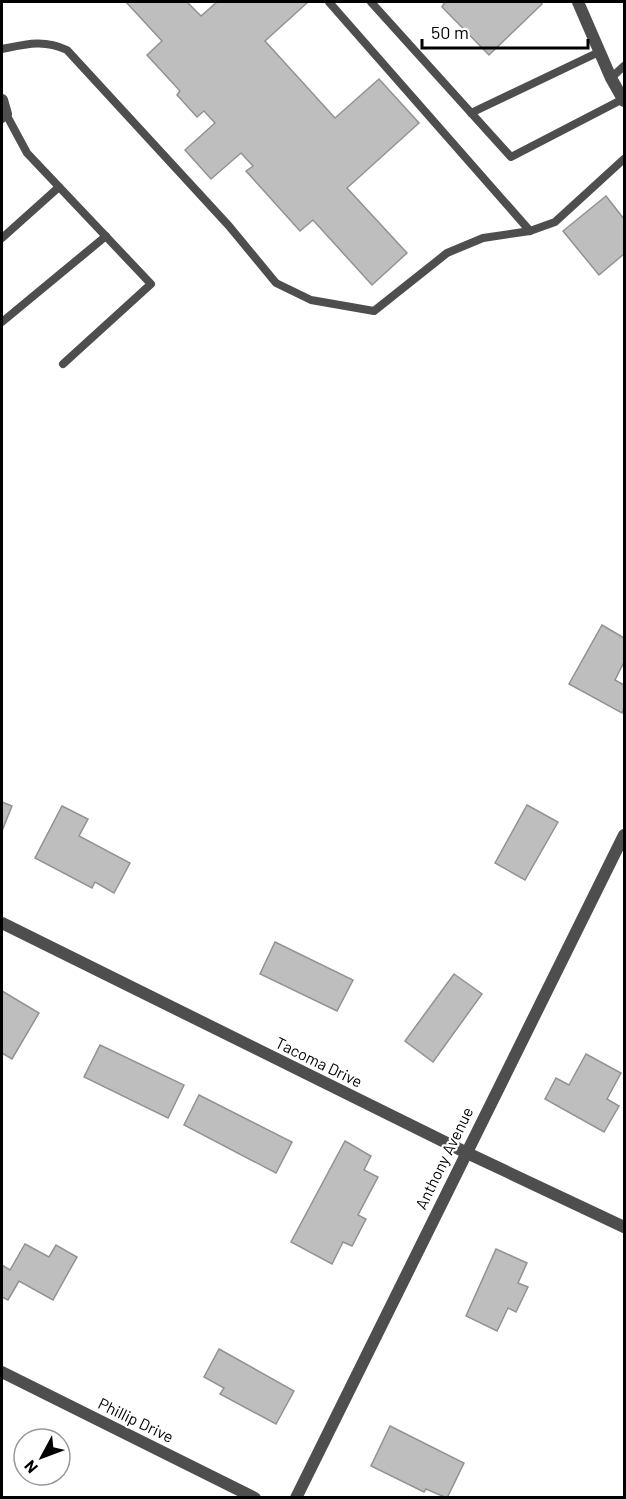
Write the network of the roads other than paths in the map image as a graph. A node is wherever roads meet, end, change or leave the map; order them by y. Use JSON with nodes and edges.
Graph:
{"nodes":[{"id":1,"x":329,"y":2,"type":"edge"},
{"id":2,"x":371,"y":2,"type":"edge"},
{"id":3,"x":578,"y":2,"type":"edge"},
{"id":4,"x":2,"y":49,"type":"edge"},
{"id":5,"x":599,"y":52,"type":"junction"},
{"id":6,"x":624,"y":66,"type":"edge"},
{"id":7,"x":611,"y":78,"type":"junction"},
{"id":8,"x":2,"y":100,"type":"edge"},
{"id":9,"x":624,"y":100,"type":"edge"},
{"id":10,"x":471,"y":113,"type":"junction"},
{"id":11,"x":4,"y":116,"type":"edge"},
{"id":12,"x":624,"y":159,"type":"edge"},
{"id":13,"x":59,"y":187,"type":"junction"},
{"id":14,"x":530,"y":231,"type":"junction"},
{"id":15,"x":3,"y":234,"type":"edge"},
{"id":16,"x":106,"y":236,"type":"junction"},
{"id":17,"x":2,"y":322,"type":"edge"},
{"id":18,"x":63,"y":363,"type":"dead end"},
{"id":19,"x":624,"y":835,"type":"edge"},
{"id":20,"x":2,"y":923,"type":"edge"},
{"id":21,"x":465,"y":1152,"type":"junction"},
{"id":22,"x":624,"y":1227,"type":"edge"},
{"id":23,"x":2,"y":1372,"type":"edge"},
{"id":24,"x":255,"y":1497,"type":"edge"},
{"id":25,"x":296,"y":1497,"type":"edge"}],
"edges":[{"from":1,"to":14,"type":"lane"},
{"from":2,"to":10,"type":"lane"},
{"from":3,"to":5,"type":"street"},
{"from":4,"to":14,"type":"lane"},
{"from":5,"to":7,"type":"street"},
{"from":5,"to":10,"type":"lane"},
{"from":6,"to":7,"type":"lane"},
{"from":7,"to":9,"type":"street"},
{"from":8,"to":11,"type":"street"},
{"from":9,"to":10,"type":"lane"},
{"from":11,"to":13,"type":"lane"},
{"from":12,"to":14,"type":"lane"},
{"from":13,"to":15,"type":"lane"},
{"from":13,"to":16,"type":"lane"},
{"from":16,"to":17,"type":"lane"},
{"from":16,"to":18,"type":"lane"},
{"from":19,"to":21,"type":"street","name":"Anthony Avenue"},
{"from":20,"to":21,"type":"street","name":"Tacoma Drive"},
{"from":21,"to":22,"type":"street","name":"Tacoma Drive"},
{"from":21,"to":25,"type":"street","name":"Anthony Avenue"},
{"from":23,"to":24,"type":"street","name":"Phillip Drive"}]}
